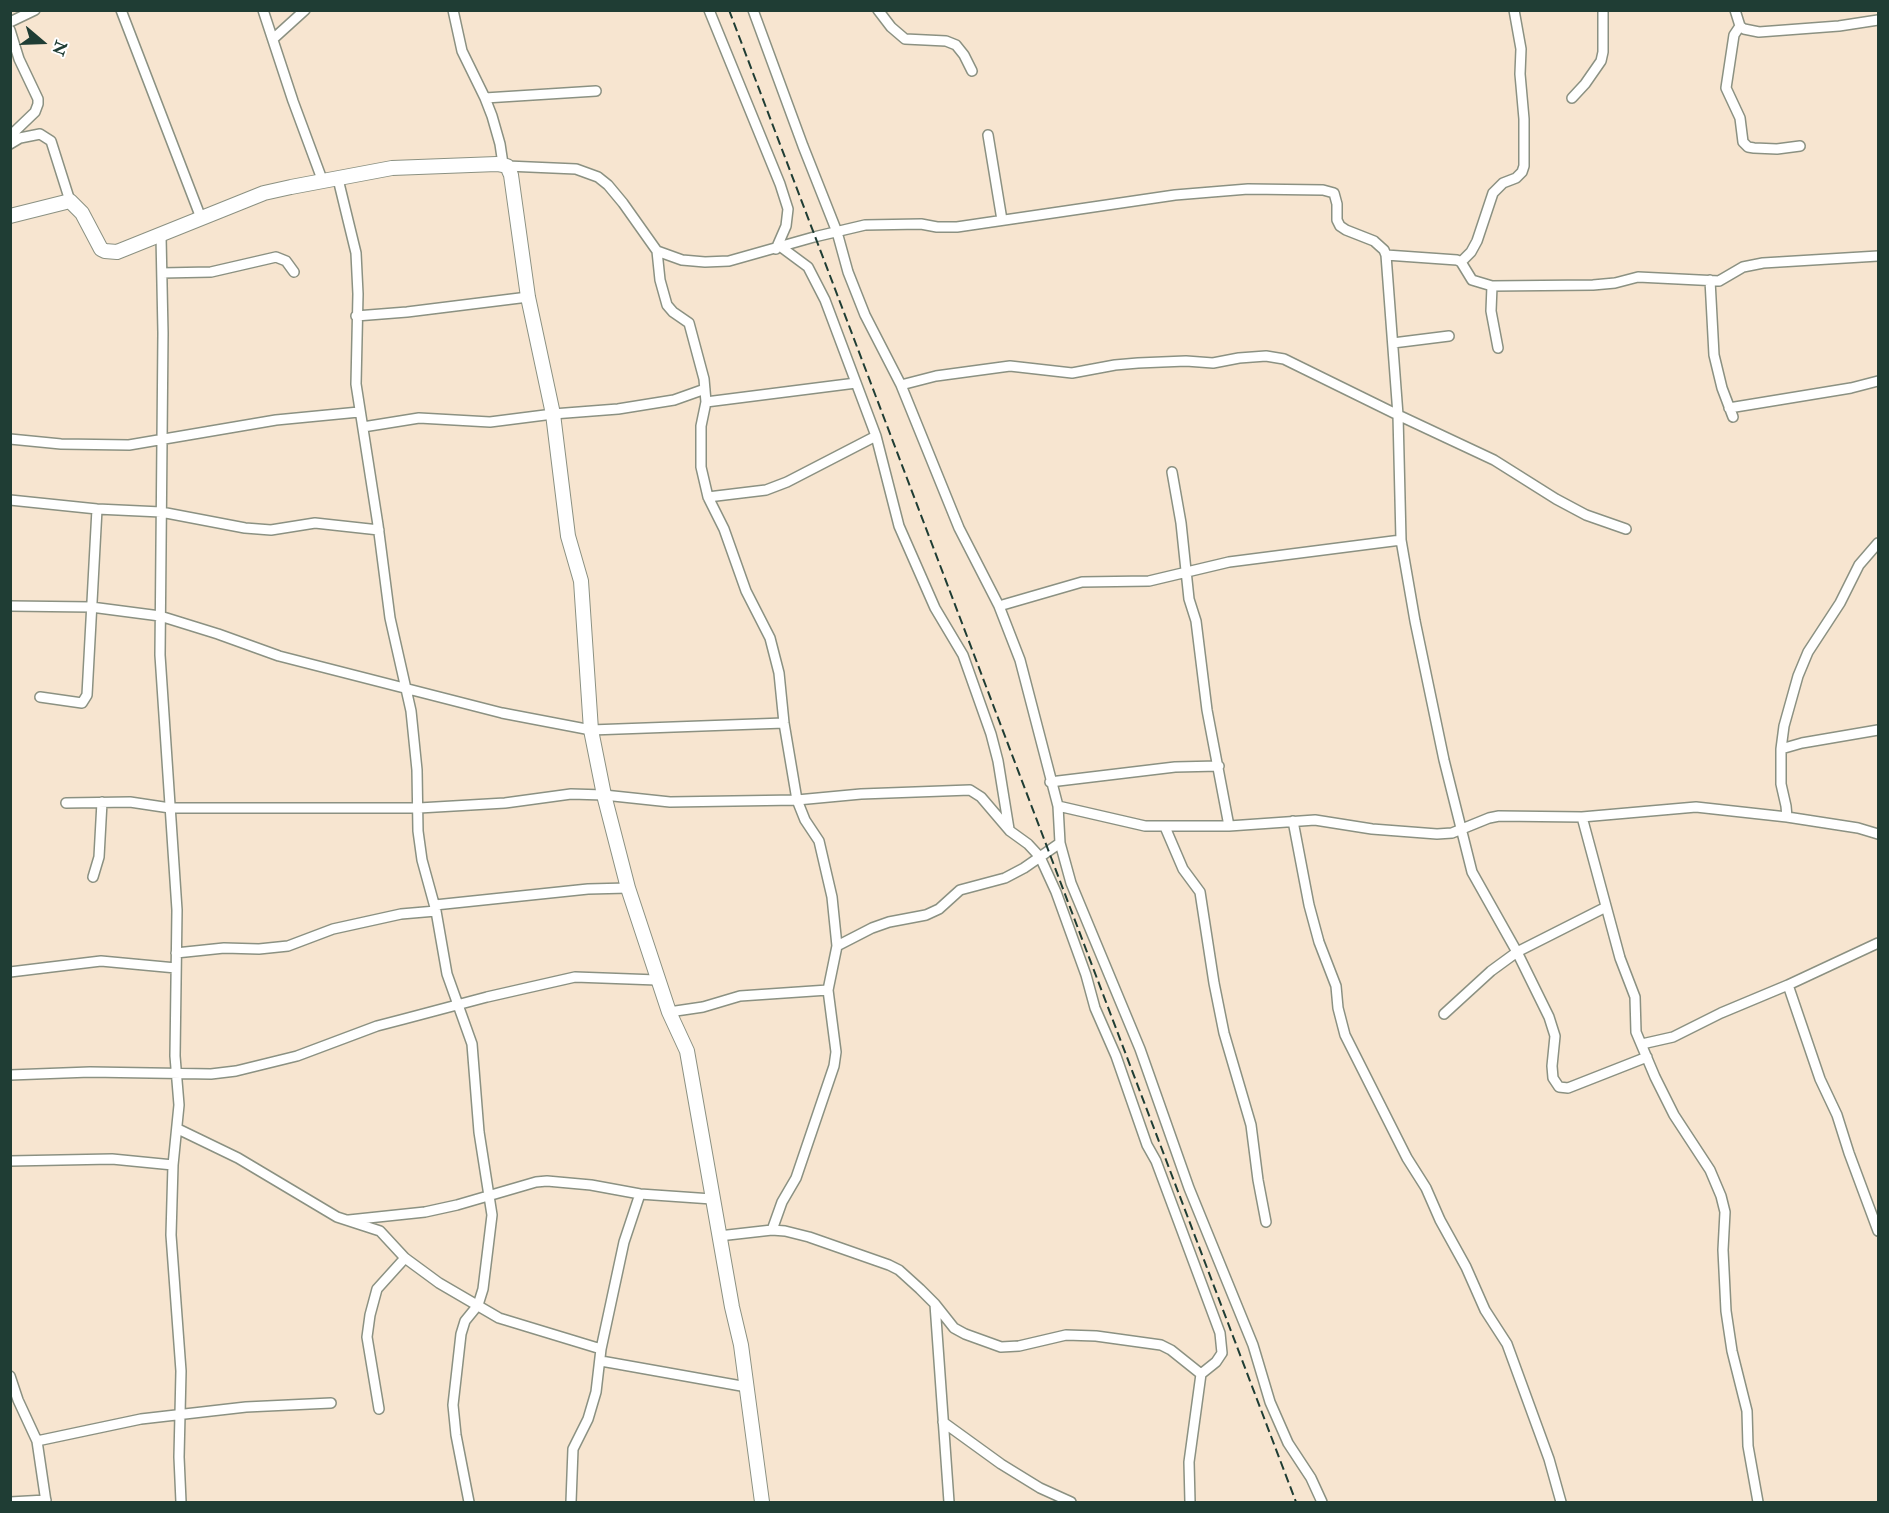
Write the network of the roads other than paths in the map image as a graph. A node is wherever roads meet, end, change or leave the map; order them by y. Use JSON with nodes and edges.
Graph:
{"nodes":[{"id":1,"x":21,"y":10,"type":"edge"},
{"id":2,"x":34,"y":10,"type":"edge"},
{"id":3,"x":121,"y":10,"type":"edge"},
{"id":4,"x":263,"y":10,"type":"edge"},
{"id":5,"x":305,"y":10,"type":"edge"},
{"id":6,"x":453,"y":10,"type":"edge"},
{"id":7,"x":709,"y":10,"type":"edge"},
{"id":8,"x":753,"y":10,"type":"edge"},
{"id":9,"x":878,"y":10,"type":"edge"},
{"id":10,"x":1514,"y":10,"type":"edge"},
{"id":11,"x":1603,"y":10,"type":"edge"},
{"id":12,"x":1735,"y":10,"type":"edge"},
{"id":13,"x":1861,"y":10,"type":"edge"},
{"id":14,"x":1878,"y":20,"type":"edge"},
{"id":15,"x":13,"y":21,"type":"edge"},
{"id":16,"x":1862,"y":22,"type":"junction"},
{"id":17,"x":1740,"y":26,"type":"junction"},
{"id":18,"x":10,"y":30,"type":"edge"},
{"id":19,"x":273,"y":39,"type":"junction"},
{"id":20,"x":972,"y":71,"type":"dead end"},
{"id":21,"x":596,"y":91,"type":"dead end"},
{"id":22,"x":485,"y":98,"type":"junction"},
{"id":23,"x":1572,"y":98,"type":"dead end"},
{"id":24,"x":10,"y":135,"type":"edge"},
{"id":25,"x":988,"y":135,"type":"dead end"},
{"id":26,"x":10,"y":144,"type":"edge"},
{"id":27,"x":1800,"y":146,"type":"dead end"},
{"id":28,"x":505,"y":165,"type":"junction"},
{"id":29,"x":338,"y":179,"type":"junction"},
{"id":30,"x":323,"y":182,"type":"junction"},
{"id":31,"x":70,"y":201,"type":"junction"},
{"id":32,"x":10,"y":216,"type":"edge"},
{"id":33,"x":201,"y":218,"type":"junction"},
{"id":34,"x":1002,"y":220,"type":"junction"},
{"id":35,"x":837,"y":232,"type":"junction"},
{"id":36,"x":161,"y":236,"type":"junction"},
{"id":37,"x":779,"y":248,"type":"junction"},
{"id":38,"x":657,"y":251,"type":"junction"},
{"id":39,"x":1386,"y":255,"type":"junction"},
{"id":40,"x":1878,"y":256,"type":"edge"},
{"id":41,"x":1461,"y":262,"type":"junction"},
{"id":42,"x":294,"y":272,"type":"dead end"},
{"id":43,"x":162,"y":273,"type":"junction"},
{"id":44,"x":1710,"y":280,"type":"junction"},
{"id":45,"x":1492,"y":286,"type":"junction"},
{"id":46,"x":528,"y":297,"type":"junction"},
{"id":47,"x":356,"y":316,"type":"junction"},
{"id":48,"x":1449,"y":336,"type":"dead end"},
{"id":49,"x":1393,"y":343,"type":"junction"},
{"id":50,"x":1498,"y":348,"type":"dead end"},
{"id":51,"x":1878,"y":381,"type":"edge"},
{"id":52,"x":856,"y":383,"type":"junction"},
{"id":53,"x":901,"y":385,"type":"junction"},
{"id":54,"x":705,"y":390,"type":"junction"},
{"id":55,"x":706,"y":402,"type":"junction"},
{"id":56,"x":359,"y":412,"type":"junction"},
{"id":57,"x":553,"y":414,"type":"junction"},
{"id":58,"x":1398,"y":415,"type":"junction"},
{"id":59,"x":363,"y":427,"type":"junction"},
{"id":60,"x":876,"y":436,"type":"junction"},
{"id":61,"x":10,"y":439,"type":"edge"},
{"id":62,"x":162,"y":440,"type":"junction"},
{"id":63,"x":1172,"y":472,"type":"dead end"},
{"id":64,"x":708,"y":497,"type":"junction"},
{"id":65,"x":10,"y":500,"type":"edge"},
{"id":66,"x":97,"y":509,"type":"junction"},
{"id":67,"x":161,"y":512,"type":"junction"},
{"id":68,"x":1626,"y":529,"type":"dead end"},
{"id":69,"x":379,"y":530,"type":"junction"},
{"id":70,"x":1401,"y":540,"type":"junction"},
{"id":71,"x":1878,"y":543,"type":"edge"},
{"id":72,"x":1186,"y":573,"type":"junction"},
{"id":73,"x":10,"y":606,"type":"edge"},
{"id":74,"x":999,"y":606,"type":"junction"},
{"id":75,"x":91,"y":607,"type":"junction"},
{"id":76,"x":160,"y":616,"type":"junction"},
{"id":77,"x":405,"y":687,"type":"junction"},
{"id":78,"x":40,"y":697,"type":"dead end"},
{"id":79,"x":784,"y":723,"type":"junction"},
{"id":80,"x":591,"y":730,"type":"junction"},
{"id":81,"x":1878,"y":730,"type":"edge"},
{"id":82,"x":1781,"y":749,"type":"junction"},
{"id":83,"x":1219,"y":766,"type":"junction"},
{"id":84,"x":1050,"y":782,"type":"junction"},
{"id":85,"x":604,"y":795,"type":"junction"},
{"id":86,"x":797,"y":800,"type":"junction"},
{"id":87,"x":102,"y":802,"type":"junction"},
{"id":88,"x":66,"y":803,"type":"dead end"},
{"id":89,"x":1058,"y":806,"type":"junction"},
{"id":90,"x":171,"y":808,"type":"junction"},
{"id":91,"x":419,"y":808,"type":"junction"},
{"id":92,"x":1582,"y":817,"type":"junction"},
{"id":93,"x":1787,"y":817,"type":"junction"},
{"id":94,"x":1293,"y":821,"type":"junction"},
{"id":95,"x":1229,"y":826,"type":"junction"},
{"id":96,"x":1165,"y":827,"type":"junction"},
{"id":97,"x":1462,"y":829,"type":"junction"},
{"id":98,"x":1010,"y":831,"type":"junction"},
{"id":99,"x":1878,"y":834,"type":"edge"},
{"id":100,"x":1060,"y":843,"type":"junction"},
{"id":101,"x":1040,"y":857,"type":"junction"},
{"id":102,"x":93,"y":877,"type":"dead end"},
{"id":103,"x":628,"y":888,"type":"junction"},
{"id":104,"x":1606,"y":907,"type":"junction"},
{"id":105,"x":436,"y":908,"type":"junction"},
{"id":106,"x":1878,"y":943,"type":"edge"},
{"id":107,"x":837,"y":946,"type":"junction"},
{"id":108,"x":1517,"y":952,"type":"junction"},
{"id":109,"x":176,"y":953,"type":"junction"},
{"id":110,"x":176,"y":968,"type":"junction"},
{"id":111,"x":10,"y":972,"type":"edge"},
{"id":112,"x":657,"y":980,"type":"junction"},
{"id":113,"x":1788,"y":985,"type":"junction"},
{"id":114,"x":828,"y":990,"type":"junction"},
{"id":115,"x":458,"y":1004,"type":"junction"},
{"id":116,"x":669,"y":1012,"type":"junction"},
{"id":117,"x":1444,"y":1014,"type":"dead end"},
{"id":118,"x":1642,"y":1044,"type":"junction"},
{"id":119,"x":1647,"y":1057,"type":"junction"},
{"id":120,"x":176,"y":1074,"type":"junction"},
{"id":121,"x":10,"y":1075,"type":"edge"},
{"id":122,"x":178,"y":1129,"type":"junction"},
{"id":123,"x":10,"y":1161,"type":"edge"},
{"id":124,"x":173,"y":1165,"type":"junction"},
{"id":125,"x":640,"y":1194,"type":"junction"},
{"id":126,"x":489,"y":1195,"type":"junction"},
{"id":127,"x":712,"y":1200,"type":"junction"},
{"id":128,"x":346,"y":1220,"type":"junction"},
{"id":129,"x":1266,"y":1222,"type":"dead end"},
{"id":130,"x":772,"y":1230,"type":"junction"},
{"id":131,"x":1878,"y":1231,"type":"edge"},
{"id":132,"x":720,"y":1236,"type":"junction"},
{"id":133,"x":405,"y":1258,"type":"junction"},
{"id":134,"x":935,"y":1304,"type":"junction"},
{"id":135,"x":478,"y":1305,"type":"junction"},
{"id":136,"x":601,"y":1348,"type":"junction"},
{"id":137,"x":601,"y":1361,"type":"junction"},
{"id":138,"x":1201,"y":1374,"type":"junction"},
{"id":139,"x":10,"y":1376,"type":"edge"},
{"id":140,"x":747,"y":1387,"type":"junction"},
{"id":141,"x":14,"y":1400,"type":"edge"},
{"id":142,"x":331,"y":1403,"type":"dead end"},
{"id":143,"x":379,"y":1409,"type":"dead end"},
{"id":144,"x":180,"y":1415,"type":"junction"},
{"id":145,"x":943,"y":1422,"type":"junction"},
{"id":146,"x":37,"y":1441,"type":"junction"},
{"id":147,"x":46,"y":1501,"type":"edge"},
{"id":148,"x":10,"y":1502,"type":"edge"},
{"id":149,"x":181,"y":1503,"type":"edge"},
{"id":150,"x":469,"y":1503,"type":"edge"},
{"id":151,"x":571,"y":1503,"type":"edge"},
{"id":152,"x":762,"y":1503,"type":"edge"},
{"id":153,"x":949,"y":1503,"type":"edge"},
{"id":154,"x":1071,"y":1503,"type":"edge"},
{"id":155,"x":1190,"y":1503,"type":"edge"},
{"id":156,"x":1322,"y":1503,"type":"edge"},
{"id":157,"x":1561,"y":1503,"type":"edge"},
{"id":158,"x":1758,"y":1503,"type":"edge"}],
"edges":[{"from":1,"to":15,"type":"street"},
{"from":2,"to":15,"type":"street"},
{"from":3,"to":33,"type":"street"},
{"from":4,"to":19,"type":"street"},
{"from":5,"to":19,"type":"street"},
{"from":6,"to":22,"type":"street"},
{"from":7,"to":37,"type":"street"},
{"from":8,"to":35,"type":"street"},
{"from":9,"to":20,"type":"street"},
{"from":10,"to":41,"type":"street"},
{"from":11,"to":23,"type":"street"},
{"from":12,"to":17,"type":"street"},
{"from":13,"to":16,"type":"street"},
{"from":14,"to":16,"type":"street"},
{"from":16,"to":17,"type":"street"},
{"from":17,"to":27,"type":"street"},
{"from":18,"to":24,"type":"street"},
{"from":19,"to":30,"type":"street"},
{"from":21,"to":22,"type":"street"},
{"from":22,"to":28,"type":"street"},
{"from":25,"to":34,"type":"street"},
{"from":26,"to":31,"type":"street"},
{"from":28,"to":29,"type":"street"},
{"from":28,"to":38,"type":"street"},
{"from":28,"to":46,"type":"street"},
{"from":29,"to":30,"type":"street"},
{"from":29,"to":47,"type":"street"},
{"from":30,"to":33,"type":"street"},
{"from":31,"to":32,"type":"street"},
{"from":31,"to":36,"type":"street"},
{"from":33,"to":36,"type":"street"},
{"from":34,"to":35,"type":"street"},
{"from":34,"to":39,"type":"street"},
{"from":35,"to":37,"type":"street"},
{"from":35,"to":53,"type":"street"},
{"from":36,"to":43,"type":"street"},
{"from":37,"to":38,"type":"street"},
{"from":37,"to":52,"type":"street"},
{"from":38,"to":54,"type":"street"},
{"from":39,"to":41,"type":"street"},
{"from":39,"to":49,"type":"street"},
{"from":40,"to":44,"type":"street"},
{"from":41,"to":45,"type":"street"},
{"from":42,"to":43,"type":"street"},
{"from":43,"to":62,"type":"street"},
{"from":44,"to":45,"type":"street"},
{"from":44,"to":51,"type":"street"},
{"from":45,"to":50,"type":"street"},
{"from":46,"to":47,"type":"street"},
{"from":46,"to":57,"type":"street"},
{"from":47,"to":56,"type":"street"},
{"from":48,"to":49,"type":"street"},
{"from":49,"to":58,"type":"street"},
{"from":52,"to":55,"type":"street"},
{"from":52,"to":60,"type":"street"},
{"from":53,"to":58,"type":"street"},
{"from":53,"to":74,"type":"street"},
{"from":54,"to":55,"type":"street"},
{"from":54,"to":57,"type":"street"},
{"from":55,"to":64,"type":"street"},
{"from":56,"to":59,"type":"street"},
{"from":56,"to":62,"type":"street"},
{"from":57,"to":59,"type":"street"},
{"from":57,"to":80,"type":"street"},
{"from":58,"to":68,"type":"street"},
{"from":58,"to":70,"type":"street"},
{"from":59,"to":69,"type":"street"},
{"from":60,"to":64,"type":"street"},
{"from":60,"to":98,"type":"street"},
{"from":61,"to":62,"type":"street"},
{"from":62,"to":67,"type":"street"},
{"from":63,"to":72,"type":"street"},
{"from":64,"to":79,"type":"street"},
{"from":65,"to":66,"type":"street"},
{"from":66,"to":67,"type":"street"},
{"from":66,"to":75,"type":"street"},
{"from":67,"to":69,"type":"street"},
{"from":67,"to":76,"type":"street"},
{"from":69,"to":77,"type":"street"},
{"from":70,"to":72,"type":"street"},
{"from":70,"to":97,"type":"street"},
{"from":71,"to":82,"type":"street"},
{"from":72,"to":74,"type":"street"},
{"from":72,"to":83,"type":"street"},
{"from":73,"to":75,"type":"street"},
{"from":74,"to":84,"type":"street"},
{"from":75,"to":76,"type":"street"},
{"from":75,"to":78,"type":"street"},
{"from":76,"to":77,"type":"street"},
{"from":76,"to":90,"type":"street"},
{"from":77,"to":80,"type":"street"},
{"from":77,"to":91,"type":"street"},
{"from":79,"to":80,"type":"street"},
{"from":79,"to":86,"type":"street"},
{"from":80,"to":85,"type":"street"},
{"from":81,"to":82,"type":"street"},
{"from":82,"to":93,"type":"street"},
{"from":83,"to":84,"type":"street"},
{"from":83,"to":95,"type":"street"},
{"from":84,"to":89,"type":"street"},
{"from":85,"to":86,"type":"street"},
{"from":85,"to":91,"type":"street"},
{"from":85,"to":103,"type":"street"},
{"from":86,"to":98,"type":"street"},
{"from":86,"to":107,"type":"street"},
{"from":87,"to":88,"type":"street"},
{"from":87,"to":90,"type":"street"},
{"from":87,"to":102,"type":"street"},
{"from":89,"to":96,"type":"street"},
{"from":89,"to":100,"type":"street"},
{"from":90,"to":91,"type":"street"},
{"from":90,"to":109,"type":"street"},
{"from":91,"to":105,"type":"street"},
{"from":92,"to":93,"type":"street"},
{"from":92,"to":97,"type":"street"},
{"from":92,"to":104,"type":"street"},
{"from":93,"to":99,"type":"street"},
{"from":94,"to":95,"type":"street"},
{"from":94,"to":97,"type":"street"},
{"from":94,"to":157,"type":"street"},
{"from":95,"to":96,"type":"street"},
{"from":96,"to":129,"type":"street"},
{"from":97,"to":108,"type":"street"},
{"from":98,"to":101,"type":"street"},
{"from":100,"to":101,"type":"street"},
{"from":100,"to":156,"type":"street"},
{"from":101,"to":107,"type":"street"},
{"from":101,"to":138,"type":"street"},
{"from":103,"to":105,"type":"street"},
{"from":103,"to":112,"type":"street"},
{"from":104,"to":108,"type":"street"},
{"from":104,"to":118,"type":"street"},
{"from":105,"to":109,"type":"street"},
{"from":105,"to":115,"type":"street"},
{"from":106,"to":113,"type":"street"},
{"from":107,"to":114,"type":"street"},
{"from":108,"to":117,"type":"street"},
{"from":108,"to":119,"type":"street"},
{"from":109,"to":110,"type":"street"},
{"from":110,"to":111,"type":"street"},
{"from":110,"to":120,"type":"street"},
{"from":112,"to":115,"type":"street"},
{"from":112,"to":116,"type":"street"},
{"from":113,"to":118,"type":"street"},
{"from":113,"to":131,"type":"street"},
{"from":114,"to":116,"type":"street"},
{"from":114,"to":130,"type":"street"},
{"from":115,"to":120,"type":"street"},
{"from":115,"to":126,"type":"street"},
{"from":116,"to":127,"type":"street"},
{"from":118,"to":119,"type":"street"},
{"from":119,"to":158,"type":"street"},
{"from":120,"to":121,"type":"street"},
{"from":120,"to":122,"type":"street"},
{"from":122,"to":124,"type":"street"},
{"from":122,"to":128,"type":"street"},
{"from":123,"to":124,"type":"street"},
{"from":124,"to":144,"type":"street"},
{"from":125,"to":126,"type":"street"},
{"from":125,"to":127,"type":"street"},
{"from":125,"to":136,"type":"street"},
{"from":126,"to":128,"type":"street"},
{"from":126,"to":135,"type":"street"},
{"from":127,"to":132,"type":"street"},
{"from":128,"to":133,"type":"street"},
{"from":130,"to":132,"type":"street"},
{"from":130,"to":134,"type":"street"},
{"from":132,"to":140,"type":"street"},
{"from":133,"to":135,"type":"street"},
{"from":133,"to":143,"type":"street"},
{"from":134,"to":138,"type":"street"},
{"from":134,"to":145,"type":"street"},
{"from":135,"to":136,"type":"street"},
{"from":135,"to":150,"type":"street"},
{"from":136,"to":137,"type":"street"},
{"from":137,"to":140,"type":"street"},
{"from":137,"to":151,"type":"street"},
{"from":138,"to":155,"type":"street"},
{"from":139,"to":141,"type":"street"},
{"from":140,"to":152,"type":"street"},
{"from":141,"to":146,"type":"street"},
{"from":142,"to":144,"type":"street"},
{"from":144,"to":146,"type":"street"},
{"from":144,"to":149,"type":"street"},
{"from":145,"to":153,"type":"street"},
{"from":145,"to":154,"type":"street"},
{"from":146,"to":147,"type":"street"},
{"from":147,"to":148,"type":"street"}]}
